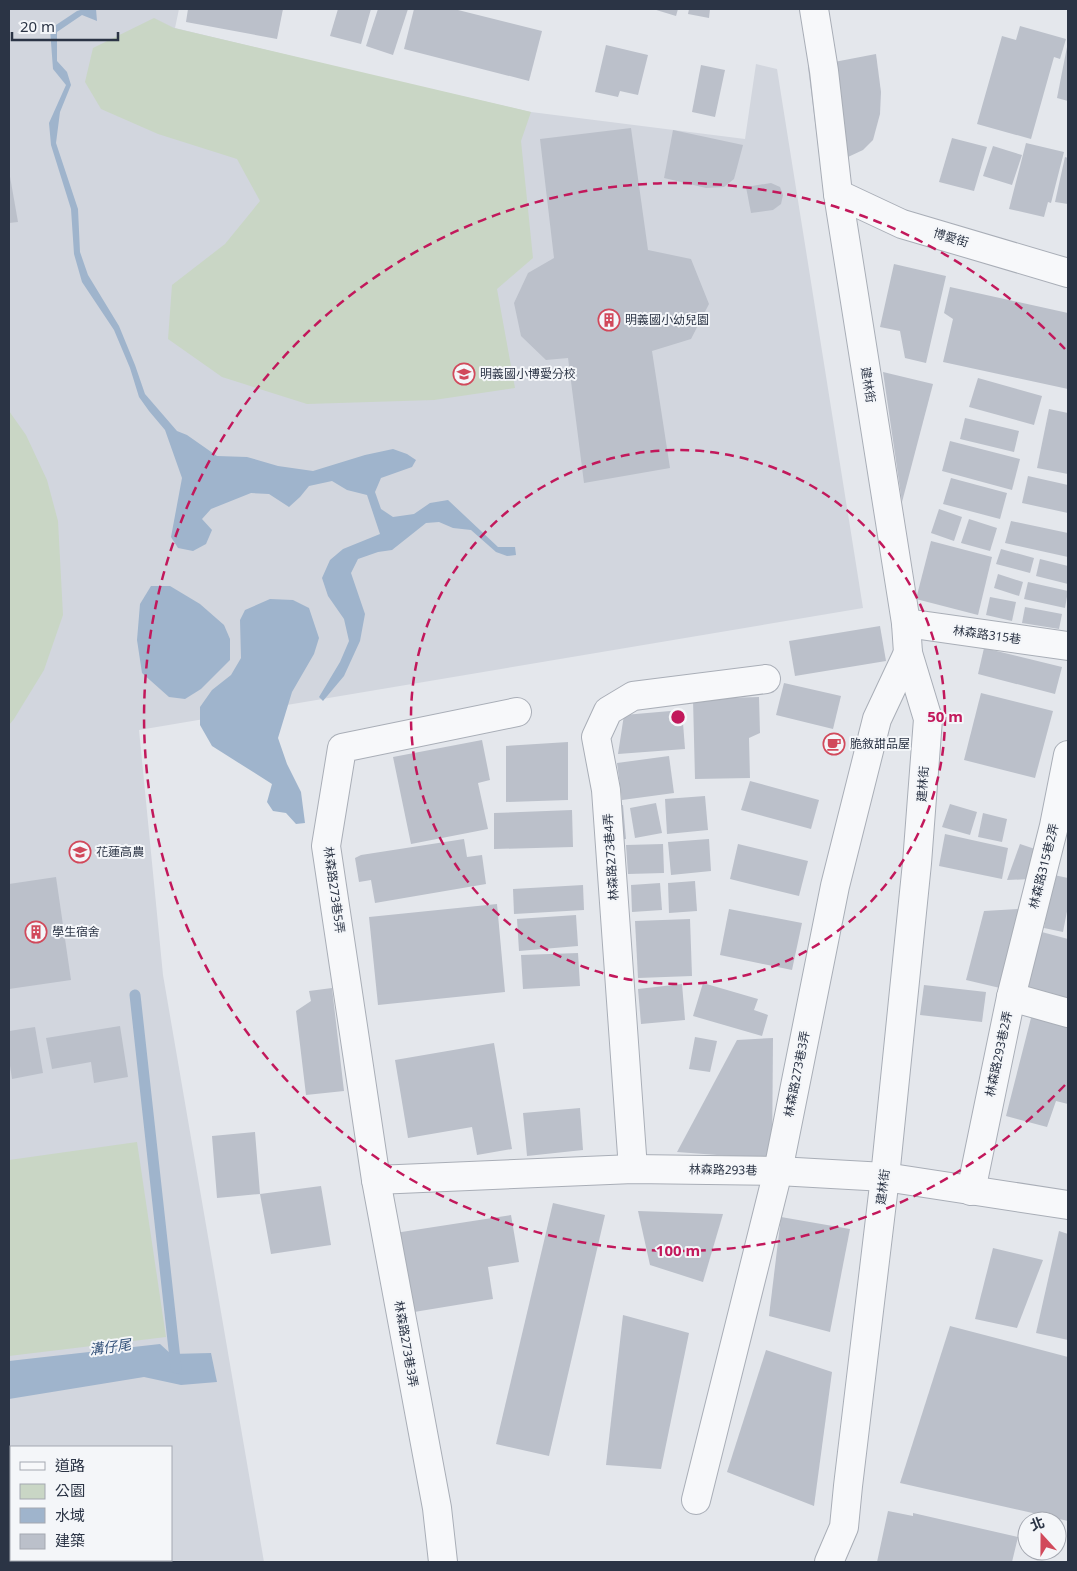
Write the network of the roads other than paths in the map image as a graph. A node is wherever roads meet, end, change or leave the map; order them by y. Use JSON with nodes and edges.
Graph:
{"nodes":[{"id":1,"x":814,"y":9,"type":"edge"},
{"id":2,"x":838,"y":194,"type":"junction"},
{"id":3,"x":1068,"y":273,"type":"edge"},
{"id":4,"x":906,"y":624,"type":"junction"},
{"id":5,"x":1068,"y":646,"type":"edge"},
{"id":6,"x":908,"y":652,"type":"junction"},
{"id":7,"x":766,"y":679,"type":"dead end"},
{"id":8,"x":517,"y":712,"type":"dead end"},
{"id":9,"x":1068,"y":755,"type":"edge"},
{"id":10,"x":1061,"y":829,"type":"edge"},
{"id":11,"x":1031,"y":917,"type":"joint"},
{"id":12,"x":1011,"y":997,"type":"junction"},
{"id":13,"x":1068,"y":1013,"type":"edge"},
{"id":14,"x":633,"y":1169,"type":"junction"},
{"id":15,"x":778,"y":1171,"type":"junction"},
{"id":16,"x":885,"y":1177,"type":"junction"},
{"id":17,"x":376,"y":1180,"type":"junction"},
{"id":18,"x":970,"y":1191,"type":"junction"},
{"id":19,"x":1068,"y":1205,"type":"edge"},
{"id":20,"x":696,"y":1500,"type":"dead end"},
{"id":21,"x":444,"y":1562,"type":"edge"},
{"id":22,"x":828,"y":1562,"type":"edge"}],
"edges":[{"from":1,"to":2,"type":"street","name":"建林街"},
{"from":2,"to":3,"type":"street","name":"博愛街"},
{"from":2,"to":4,"type":"street","name":"建林街"},
{"from":4,"to":5,"type":"street","name":"林森路315巷"},
{"from":4,"to":6,"type":"street","name":"建林街"},
{"from":6,"to":15,"type":"street","name":"林森路273巷3弄"},
{"from":6,"to":16,"type":"street","name":"建林街"},
{"from":7,"to":14,"type":"street","name":"林森路273巷4弄"},
{"from":8,"to":17,"type":"street","name":"林森路273巷5弄"},
{"from":9,"to":10,"type":"street","name":"林森路315巷2弄"},
{"from":10,"to":11,"type":"street","name":"林森路315巷2弄"},
{"from":11,"to":12,"type":"street","name":"林森路293巷2弄"},
{"from":12,"to":13,"type":"street"},
{"from":12,"to":18,"type":"street","name":"林森路293巷2弄"},
{"from":14,"to":15,"type":"street","name":"林森路293巷"},
{"from":14,"to":17,"type":"street","name":"林森路293巷"},
{"from":15,"to":16,"type":"street","name":"林森路293巷"},
{"from":15,"to":20,"type":"street","name":"林森路273巷3弄"},
{"from":16,"to":18,"type":"street","name":"林森路293巷"},
{"from":16,"to":22,"type":"street","name":"建林街"},
{"from":17,"to":21,"type":"street","name":"林森路273巷3弄"},
{"from":18,"to":19,"type":"street","name":"林森路293巷"}]}
